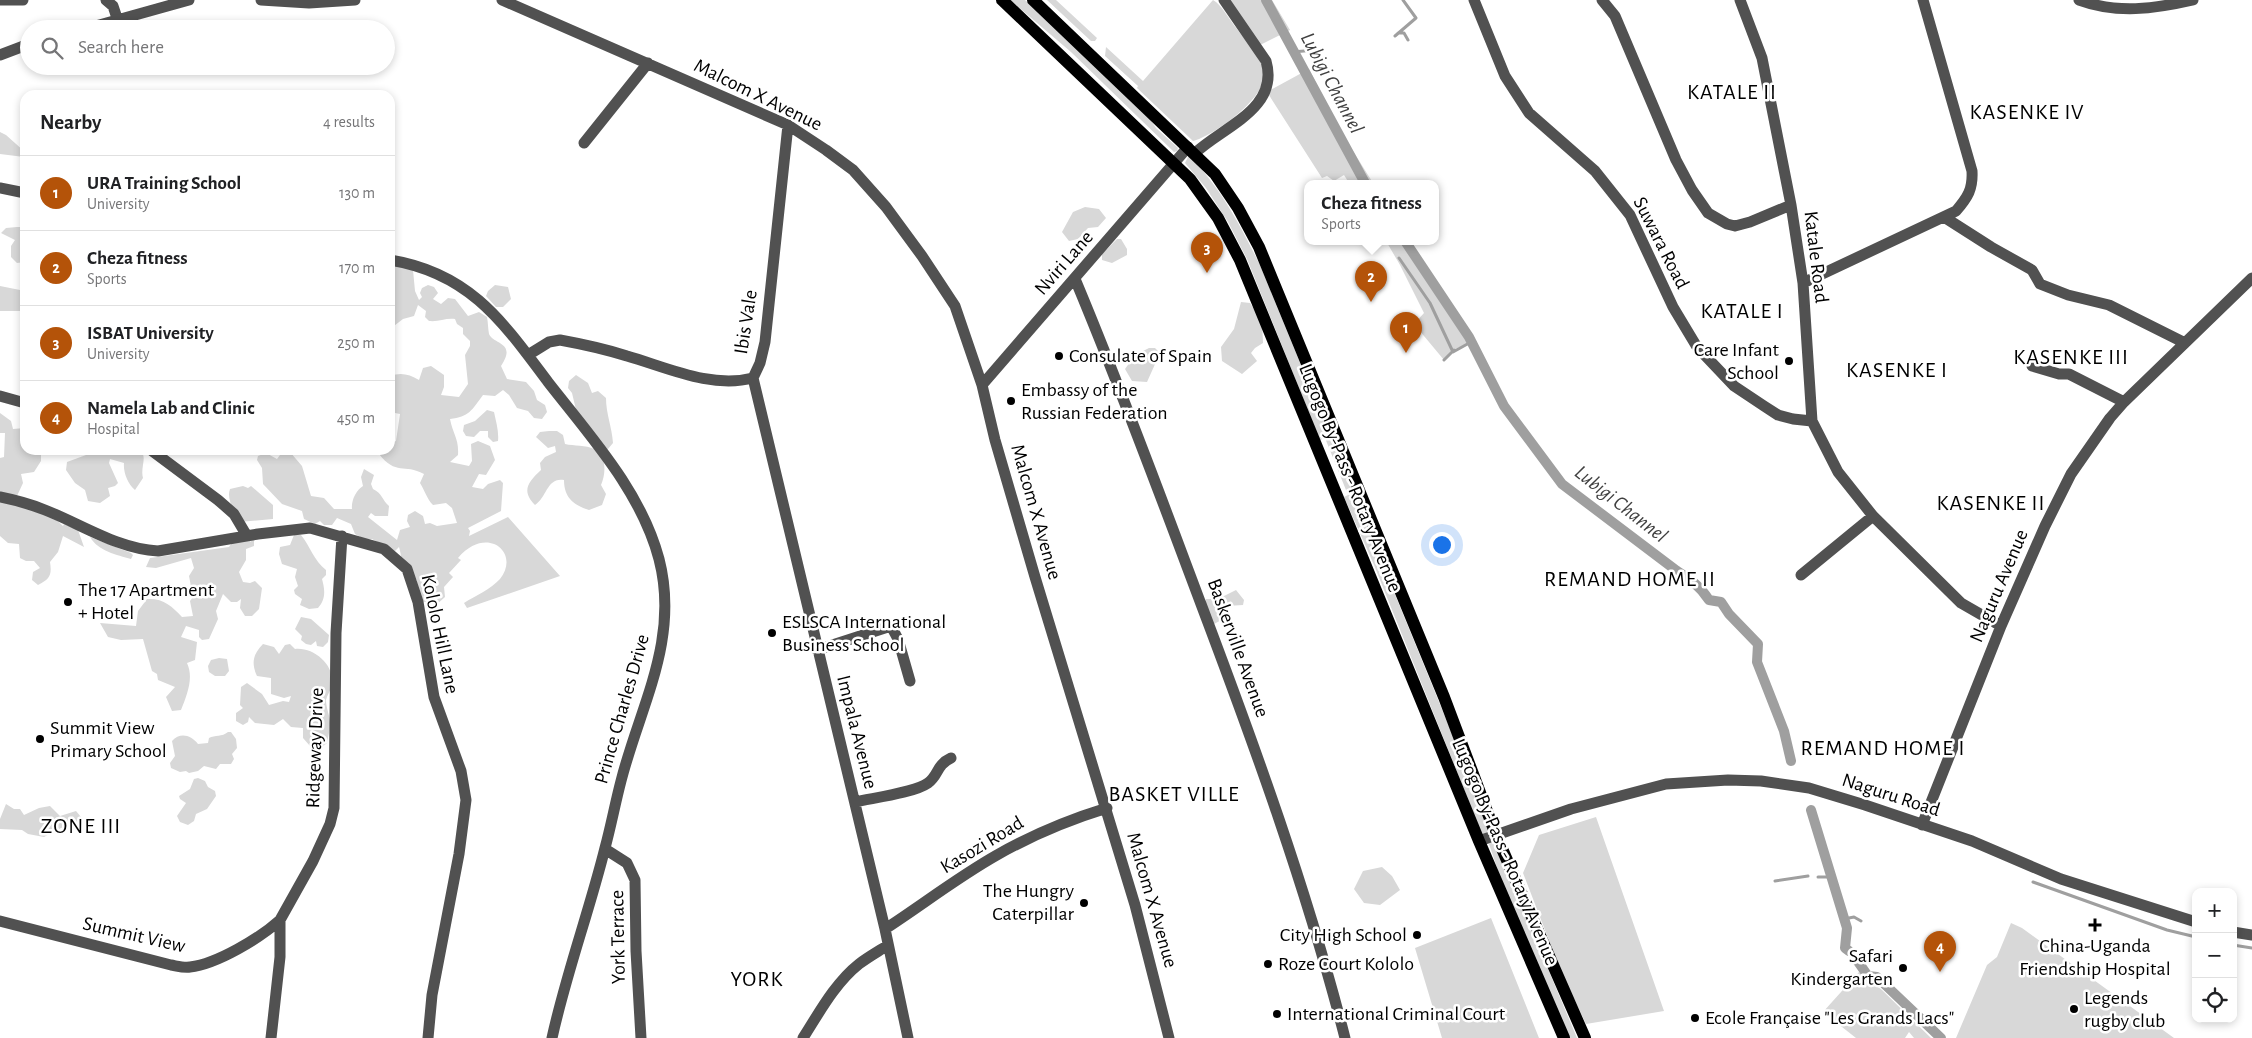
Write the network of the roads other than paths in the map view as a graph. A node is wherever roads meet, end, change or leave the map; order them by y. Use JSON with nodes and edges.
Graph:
{"nodes":[{"id":1,"x":0,"y":0,"type":"edge"},
{"id":2,"x":23,"y":0,"type":"edge"},
{"id":3,"x":106,"y":0,"type":"edge"},
{"id":4,"x":189,"y":0,"type":"edge"},
{"id":5,"x":261,"y":0,"type":"edge"},
{"id":6,"x":355,"y":0,"type":"edge"},
{"id":7,"x":502,"y":0,"type":"edge"},
{"id":8,"x":1002,"y":0,"type":"edge"},
{"id":9,"x":1033,"y":0,"type":"edge"},
{"id":10,"x":1224,"y":0,"type":"edge"},
{"id":11,"x":1474,"y":0,"type":"edge"},
{"id":12,"x":1602,"y":0,"type":"edge"},
{"id":13,"x":1740,"y":0,"type":"edge"},
{"id":14,"x":1923,"y":0,"type":"edge"},
{"id":15,"x":2079,"y":0,"type":"edge"},
{"id":16,"x":2193,"y":0,"type":"edge"},
{"id":17,"x":117,"y":18,"type":"junction"},
{"id":18,"x":111,"y":20,"type":"edge"},
{"id":19,"x":20,"y":47,"type":"edge"},
{"id":20,"x":0,"y":55,"type":"edge"},
{"id":21,"x":648,"y":63,"type":"junction"},
{"id":22,"x":788,"y":126,"type":"junction"},
{"id":23,"x":584,"y":143,"type":"dead end"},
{"id":24,"x":1191,"y":150,"type":"junction"},
{"id":25,"x":1174,"y":164,"type":"junction"},
{"id":26,"x":0,"y":188,"type":"edge"},
{"id":27,"x":20,"y":192,"type":"edge"},
{"id":28,"x":1791,"y":205,"type":"junction"},
{"id":29,"x":1944,"y":217,"type":"junction"},
{"id":30,"x":395,"y":261,"type":"edge"},
{"id":31,"x":2252,"y":278,"type":"edge"},
{"id":32,"x":1075,"y":279,"type":"junction"},
{"id":33,"x":1803,"y":283,"type":"junction"},
{"id":34,"x":2185,"y":343,"type":"junction"},
{"id":35,"x":528,"y":355,"type":"junction"},
{"id":36,"x":2032,"y":366,"type":"dead end"},
{"id":37,"x":753,"y":378,"type":"junction"},
{"id":38,"x":982,"y":386,"type":"junction"},
{"id":39,"x":0,"y":396,"type":"edge"},
{"id":40,"x":20,"y":402,"type":"edge"},
{"id":41,"x":2124,"y":402,"type":"junction"},
{"id":42,"x":1812,"y":421,"type":"junction"},
{"id":43,"x":158,"y":455,"type":"edge"},
{"id":44,"x":0,"y":497,"type":"edge"},
{"id":45,"x":1873,"y":516,"type":"junction"},
{"id":46,"x":247,"y":536,"type":"junction"},
{"id":47,"x":342,"y":536,"type":"junction"},
{"id":48,"x":1801,"y":575,"type":"dead end"},
{"id":49,"x":2001,"y":626,"type":"junction"},
{"id":50,"x":817,"y":650,"type":"junction"},
{"id":51,"x":910,"y":681,"type":"dead end"},
{"id":52,"x":951,"y":758,"type":"dead end"},
{"id":53,"x":855,"y":802,"type":"junction"},
{"id":54,"x":1106,"y":808,"type":"junction"},
{"id":55,"x":1922,"y":825,"type":"junction"},
{"id":56,"x":1496,"y":835,"type":"junction"},
{"id":57,"x":1479,"y":841,"type":"junction"},
{"id":58,"x":605,"y":849,"type":"junction"},
{"id":59,"x":280,"y":920,"type":"junction"},
{"id":60,"x":0,"y":921,"type":"edge"},
{"id":61,"x":2192,"y":921,"type":"edge"},
{"id":62,"x":885,"y":929,"type":"junction"},
{"id":63,"x":2237,"y":933,"type":"edge"},
{"id":64,"x":2252,"y":935,"type":"edge"},
{"id":65,"x":888,"y":945,"type":"junction"},
{"id":66,"x":270,"y":1038,"type":"edge"},
{"id":67,"x":428,"y":1038,"type":"edge"},
{"id":68,"x":552,"y":1038,"type":"edge"},
{"id":69,"x":640,"y":1038,"type":"edge"},
{"id":70,"x":803,"y":1038,"type":"edge"},
{"id":71,"x":908,"y":1038,"type":"edge"},
{"id":72,"x":1169,"y":1038,"type":"edge"},
{"id":73,"x":1344,"y":1038,"type":"edge"},
{"id":74,"x":1564,"y":1038,"type":"edge"},
{"id":75,"x":1585,"y":1038,"type":"edge"}],
"edges":[{"from":1,"to":2,"type":"street"},
{"from":3,"to":17,"type":"street"},
{"from":4,"to":17,"type":"street"},
{"from":5,"to":6,"type":"street"},
{"from":7,"to":21,"type":"street","name":"Malcom X Avenue"},
{"from":8,"to":25,"type":"main road","name":"Lugogo By-Pass - Rotary Avenue"},
{"from":9,"to":24,"type":"main road","name":"Lugogo By-Pass - Rotary Avenue"},
{"from":10,"to":24,"type":"street","name":"Nviri Lane"},
{"from":11,"to":42,"type":"street","name":"Suwara Road"},
{"from":12,"to":28,"type":"street"},
{"from":13,"to":28,"type":"street","name":"Katale Road"},
{"from":14,"to":29,"type":"street"},
{"from":15,"to":16,"type":"street"},
{"from":17,"to":18,"type":"street"},
{"from":19,"to":20,"type":"street"},
{"from":21,"to":22,"type":"street","name":"Malcom X Avenue"},
{"from":21,"to":23,"type":"street"},
{"from":22,"to":37,"type":"street","name":"Ibis Vale"},
{"from":22,"to":38,"type":"street","name":"Malcom X Avenue"},
{"from":24,"to":25,"type":"street","name":"Nviri Lane"},
{"from":24,"to":56,"type":"main road","name":"Lugogo By-Pass - Rotary Avenue"},
{"from":25,"to":32,"type":"street","name":"Nviri Lane"},
{"from":25,"to":57,"type":"main road","name":"Lugogo By-Pass - Rotary Avenue"},
{"from":26,"to":27,"type":"street"},
{"from":28,"to":33,"type":"street","name":"Katale Road"},
{"from":29,"to":33,"type":"street"},
{"from":29,"to":34,"type":"street"},
{"from":30,"to":35,"type":"street","name":"Prince Charles Drive"},
{"from":31,"to":34,"type":"street","name":"Naguru Avenue"},
{"from":32,"to":38,"type":"street","name":"Nviri Lane"},
{"from":32,"to":73,"type":"street","name":"Baskerville Avenue"},
{"from":33,"to":42,"type":"street","name":"Katale Road"},
{"from":34,"to":41,"type":"street","name":"Naguru Avenue"},
{"from":35,"to":37,"type":"street","name":"Ibis Vale"},
{"from":35,"to":58,"type":"street","name":"Prince Charles Drive"},
{"from":36,"to":41,"type":"street"},
{"from":37,"to":50,"type":"street","name":"Impala Avenue"},
{"from":38,"to":54,"type":"street","name":"Malcom X Avenue"},
{"from":39,"to":40,"type":"street"},
{"from":41,"to":49,"type":"street","name":"Naguru Avenue"},
{"from":42,"to":45,"type":"street","name":"Katale Road"},
{"from":43,"to":46,"type":"street"},
{"from":44,"to":46,"type":"street","name":"Kololo Hill Lane"},
{"from":45,"to":48,"type":"street"},
{"from":45,"to":49,"type":"street","name":"Katale Road"},
{"from":46,"to":47,"type":"street","name":"Kololo Hill Lane"},
{"from":47,"to":59,"type":"street","name":"Ridgeway Drive"},
{"from":47,"to":67,"type":"street","name":"Kololo Hill Lane"},
{"from":49,"to":55,"type":"street","name":"Naguru Avenue"},
{"from":50,"to":51,"type":"street"},
{"from":50,"to":53,"type":"street","name":"Impala Avenue"},
{"from":52,"to":53,"type":"street"},
{"from":53,"to":62,"type":"street","name":"Impala Avenue"},
{"from":54,"to":62,"type":"street","name":"Kasozi Road"},
{"from":54,"to":72,"type":"street","name":"Malcom X Avenue"},
{"from":55,"to":56,"type":"street","name":"Naguru Road"},
{"from":55,"to":61,"type":"street","name":"Naguru Road"},
{"from":56,"to":57,"type":"street","name":"Naguru Road"},
{"from":56,"to":75,"type":"main road","name":"Lugogo By-Pass - Rotary Avenue"},
{"from":57,"to":74,"type":"main road","name":"Lugogo By-Pass - Rotary Avenue"},
{"from":58,"to":68,"type":"street","name":"Prince Charles Drive"},
{"from":58,"to":69,"type":"street","name":"York Terrace"},
{"from":59,"to":60,"type":"street","name":"Summit View"},
{"from":59,"to":66,"type":"street","name":"Ridgeway Drive"},
{"from":62,"to":65,"type":"street","name":"Impala Avenue"},
{"from":63,"to":64,"type":"street"},
{"from":65,"to":70,"type":"street"},
{"from":65,"to":71,"type":"street","name":"Impala Avenue"}]}
